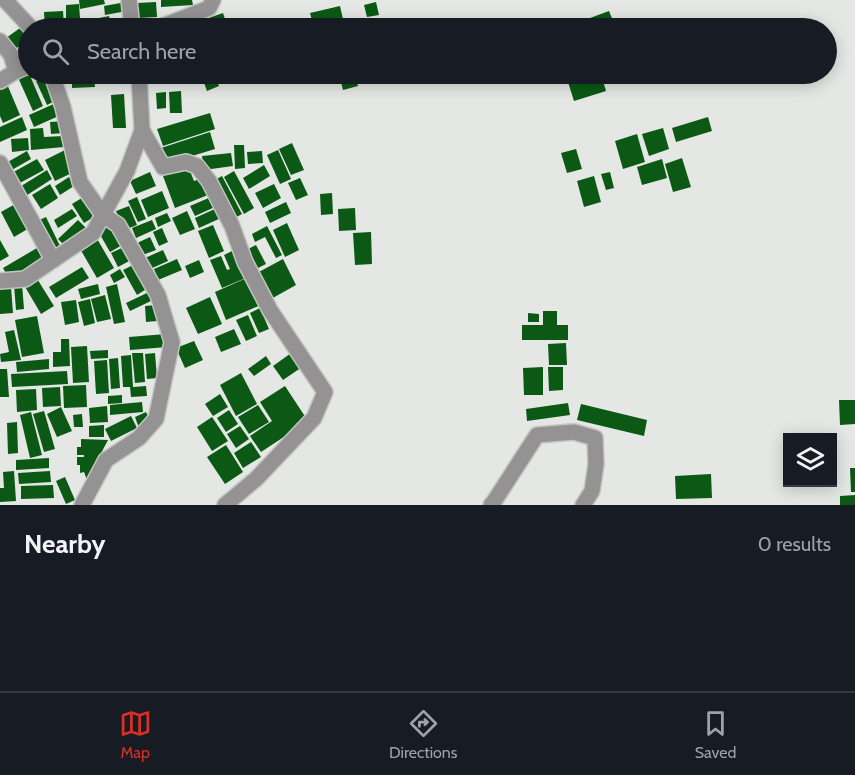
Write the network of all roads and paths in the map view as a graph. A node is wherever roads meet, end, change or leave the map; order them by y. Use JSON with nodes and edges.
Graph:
{"nodes":[{"id":1,"x":5,"y":0,"type":"edge"},
{"id":2,"x":129,"y":0,"type":"edge"},
{"id":3,"x":213,"y":0,"type":"edge"},
{"id":4,"x":22,"y":18,"type":"edge"},
{"id":5,"x":131,"y":18,"type":"edge"},
{"id":6,"x":184,"y":18,"type":"edge"},
{"id":7,"x":0,"y":41,"type":"edge"},
{"id":8,"x":18,"y":63,"type":"edge"},
{"id":9,"x":18,"y":70,"type":"edge"},
{"id":10,"x":0,"y":81,"type":"edge"},
{"id":11,"x":55,"y":84,"type":"edge"},
{"id":12,"x":140,"y":84,"type":"edge"},
{"id":13,"x":142,"y":130,"type":"junction"},
{"id":14,"x":0,"y":163,"type":"edge"},
{"id":15,"x":103,"y":215,"type":"junction"},
{"id":16,"x":53,"y":260,"type":"junction"},
{"id":17,"x":0,"y":281,"type":"edge"},
{"id":18,"x":82,"y":505,"type":"edge"},
{"id":19,"x":225,"y":505,"type":"edge"},
{"id":20,"x":491,"y":505,"type":"edge"},
{"id":21,"x":583,"y":505,"type":"edge"}],
"edges":[{"from":1,"to":4,"type":"street"},
{"from":2,"to":5,"type":"street"},
{"from":3,"to":6,"type":"street"},
{"from":7,"to":8,"type":"street"},
{"from":9,"to":10,"type":"street"},
{"from":11,"to":15,"type":"street"},
{"from":12,"to":13,"type":"street"},
{"from":13,"to":15,"type":"street"},
{"from":13,"to":19,"type":"street"},
{"from":14,"to":16,"type":"street"},
{"from":15,"to":16,"type":"street"},
{"from":15,"to":18,"type":"street"},
{"from":16,"to":17,"type":"street"},
{"from":20,"to":21,"type":"street"}]}
